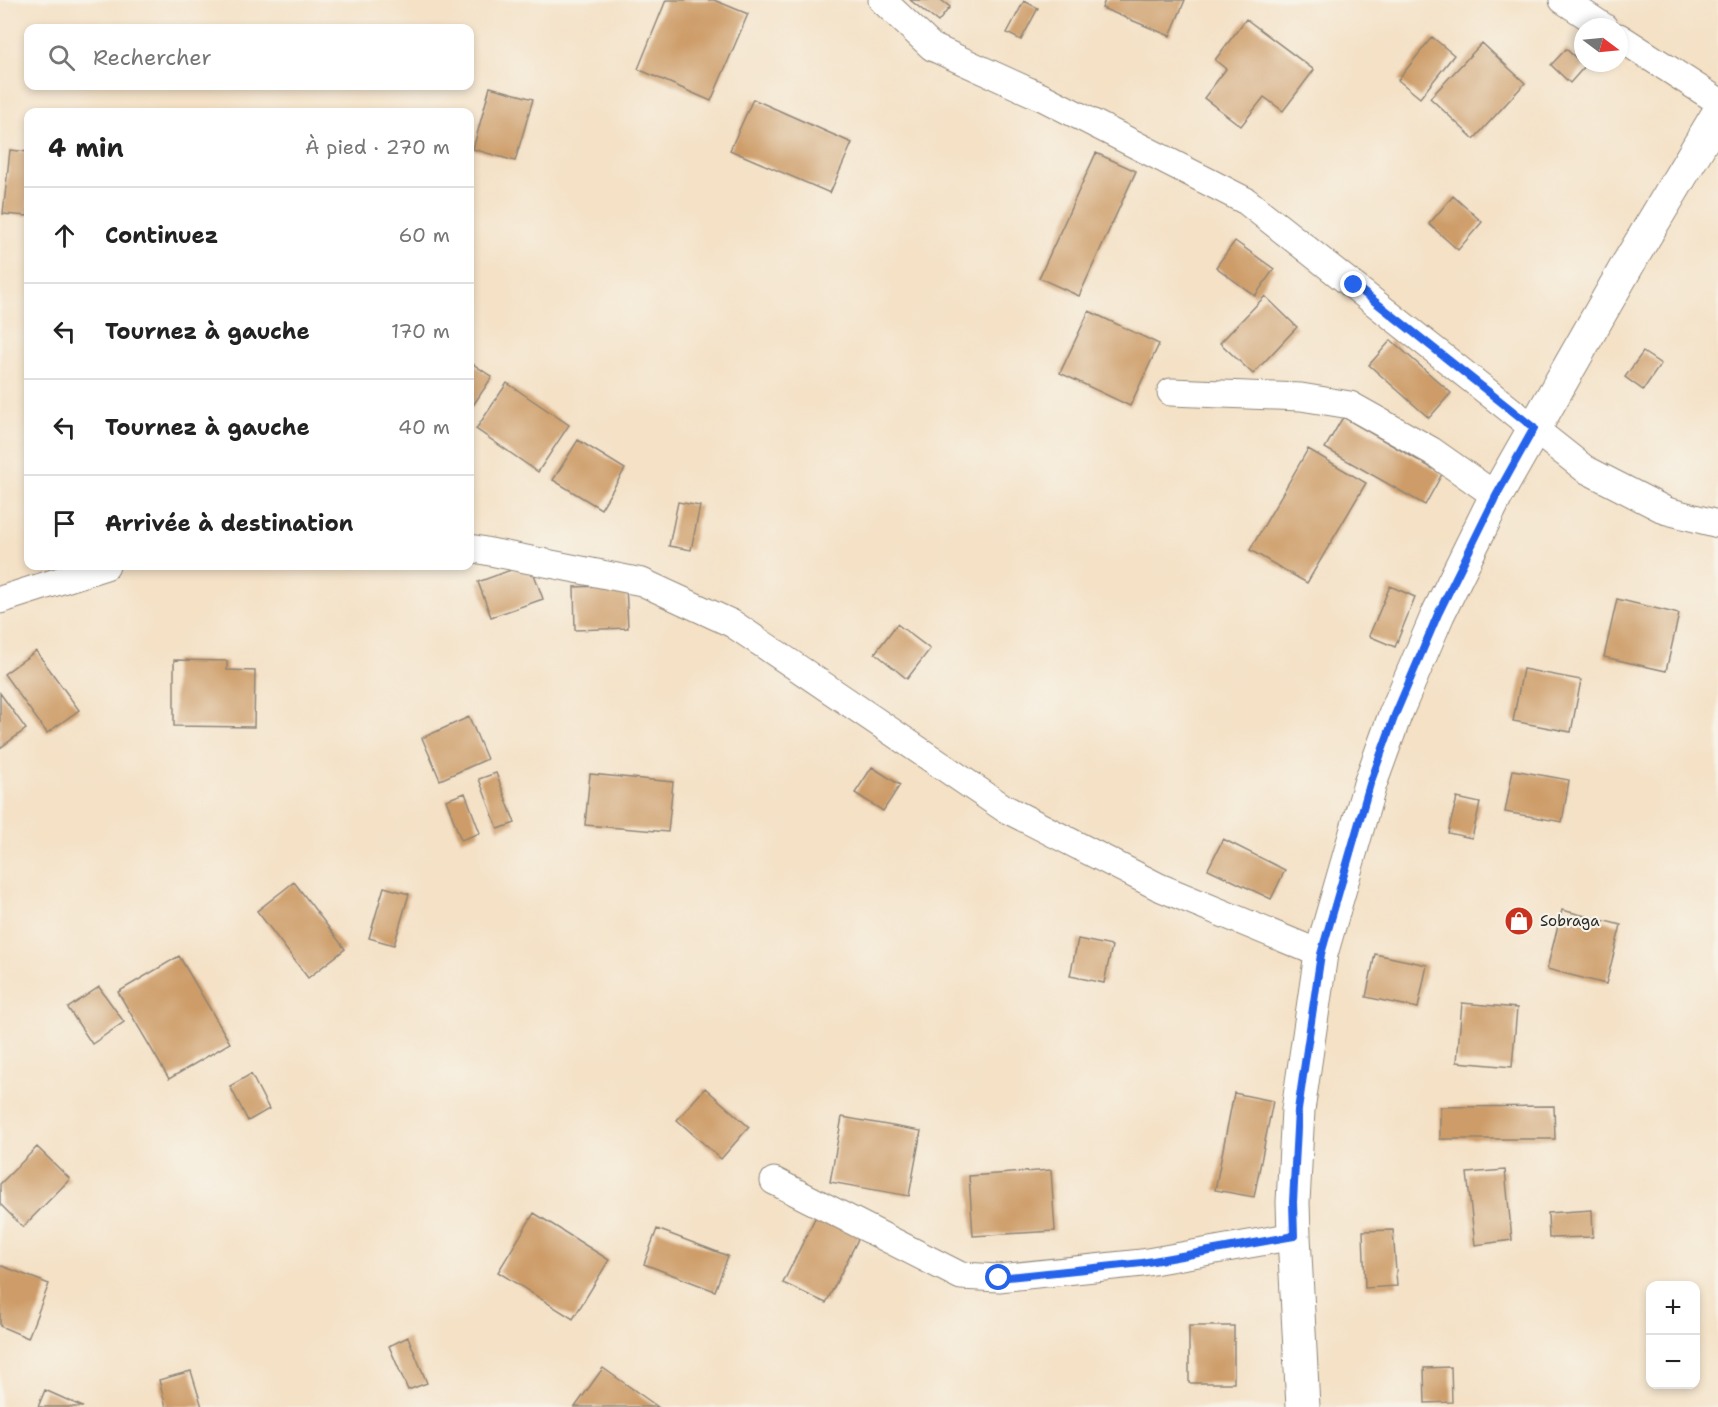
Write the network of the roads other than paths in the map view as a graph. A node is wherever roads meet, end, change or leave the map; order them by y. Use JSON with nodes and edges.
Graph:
{"nodes":[{"id":1,"x":882,"y":0,"type":"edge"},
{"id":2,"x":1563,"y":0,"type":"edge"},
{"id":3,"x":1590,"y":18,"type":"edge"},
{"id":4,"x":1628,"y":42,"type":"edge"},
{"id":5,"x":1718,"y":100,"type":"edge"},
{"id":6,"x":1718,"y":114,"type":"edge"},
{"id":7,"x":1171,"y":392,"type":"dead end"},
{"id":8,"x":1534,"y":428,"type":"junction"},
{"id":9,"x":1496,"y":496,"type":"junction"},
{"id":10,"x":1718,"y":524,"type":"edge"},
{"id":11,"x":474,"y":549,"type":"edge"},
{"id":12,"x":94,"y":570,"type":"edge"},
{"id":13,"x":0,"y":600,"type":"edge"},
{"id":14,"x":1321,"y":954,"type":"junction"},
{"id":15,"x":774,"y":1181,"type":"dead end"},
{"id":16,"x":1294,"y":1236,"type":"junction"},
{"id":17,"x":1303,"y":1407,"type":"edge"}],
"edges":[{"from":1,"to":8,"type":"street"},
{"from":2,"to":3,"type":"street"},
{"from":4,"to":5,"type":"street"},
{"from":6,"to":8,"type":"street"},
{"from":7,"to":9,"type":"street"},
{"from":8,"to":9,"type":"street"},
{"from":8,"to":10,"type":"street"},
{"from":9,"to":14,"type":"street"},
{"from":11,"to":14,"type":"street"},
{"from":12,"to":13,"type":"street"},
{"from":14,"to":16,"type":"street"},
{"from":15,"to":16,"type":"street"},
{"from":16,"to":17,"type":"street"}]}
